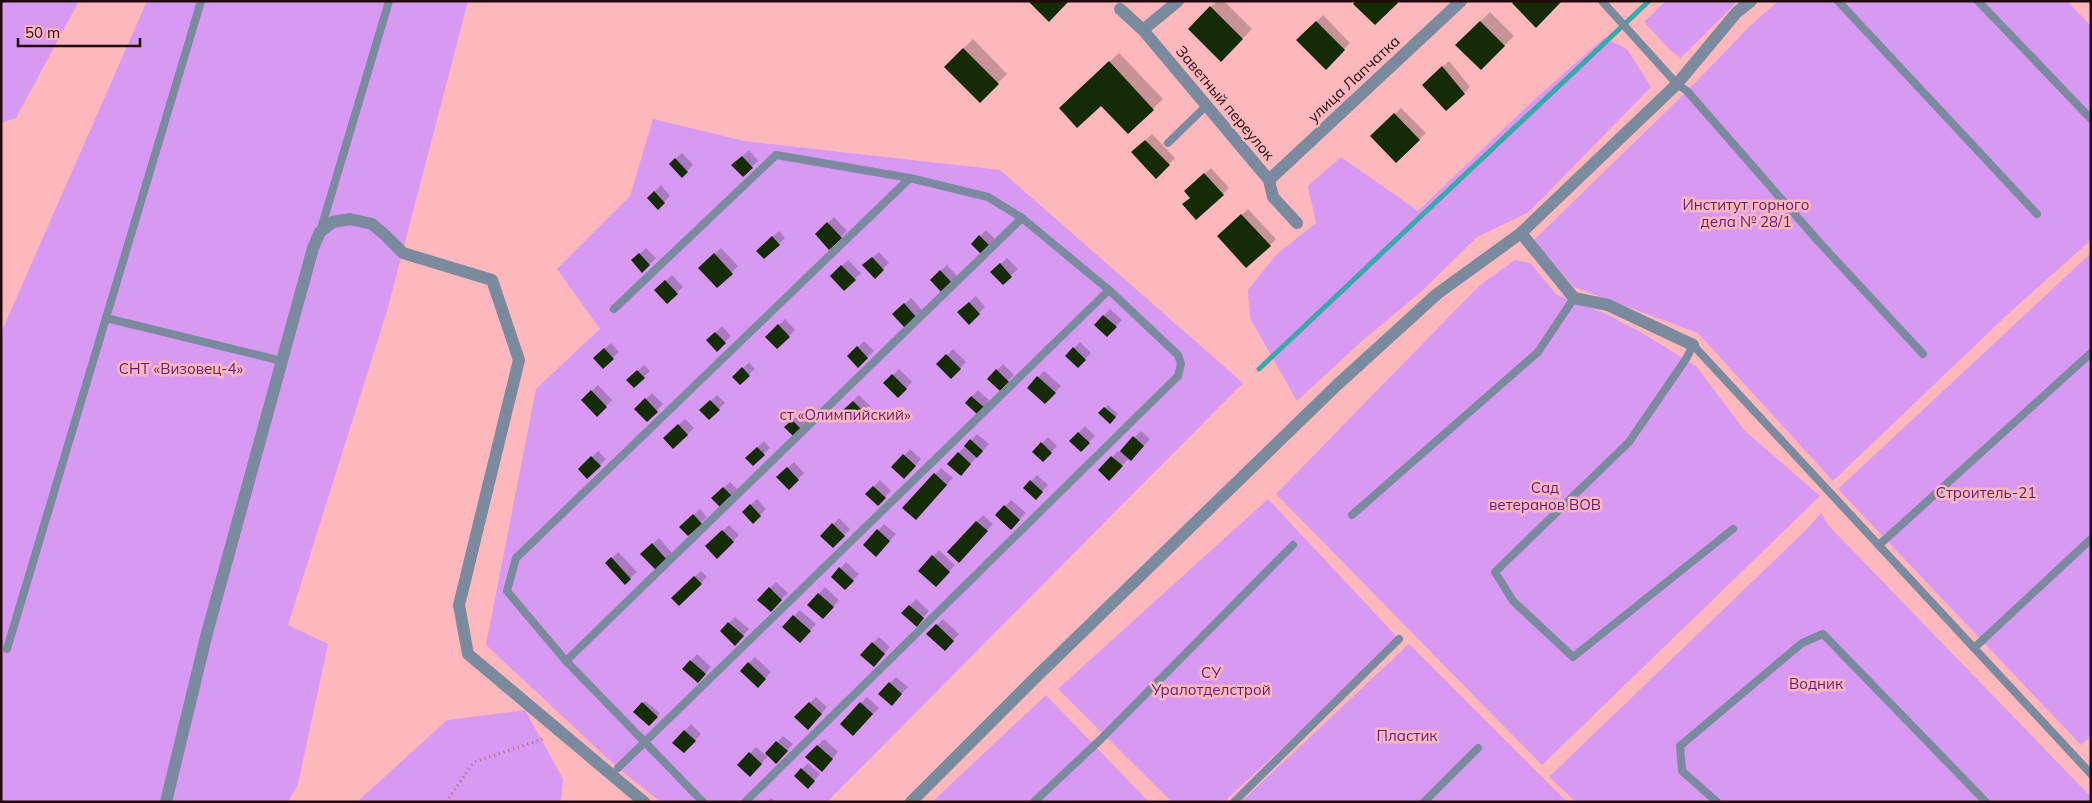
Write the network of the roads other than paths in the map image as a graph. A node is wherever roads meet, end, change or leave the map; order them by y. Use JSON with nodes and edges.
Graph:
{"nodes":[{"id":1,"x":201,"y":1,"type":"edge"},
{"id":2,"x":390,"y":1,"type":"edge"},
{"id":3,"x":1178,"y":1,"type":"edge"},
{"id":4,"x":1461,"y":1,"type":"edge"},
{"id":5,"x":1602,"y":1,"type":"edge"},
{"id":6,"x":1751,"y":1,"type":"edge"},
{"id":7,"x":1838,"y":1,"type":"edge"},
{"id":8,"x":1978,"y":1,"type":"edge"},
{"id":9,"x":1120,"y":9,"type":"dead end"},
{"id":10,"x":1143,"y":30,"type":"junction"},
{"id":11,"x":1677,"y":84,"type":"junction"},
{"id":12,"x":1206,"y":106,"type":"junction"},
{"id":13,"x":2091,"y":119,"type":"edge"},
{"id":14,"x":1168,"y":143,"type":"dead end"},
{"id":15,"x":910,"y":178,"type":"junction"},
{"id":16,"x":1269,"y":180,"type":"junction"},
{"id":17,"x":2037,"y":214,"type":"dead end"},
{"id":18,"x":1022,"y":218,"type":"junction"},
{"id":19,"x":1297,"y":223,"type":"dead end"},
{"id":20,"x":320,"y":232,"type":"junction"},
{"id":21,"x":1521,"y":233,"type":"junction"},
{"id":22,"x":1108,"y":290,"type":"junction"},
{"id":23,"x":1574,"y":298,"type":"junction"},
{"id":24,"x":614,"y":309,"type":"dead end"},
{"id":25,"x":106,"y":318,"type":"junction"},
{"id":26,"x":1693,"y":345,"type":"junction"},
{"id":27,"x":2091,"y":353,"type":"edge"},
{"id":28,"x":1923,"y":354,"type":"dead end"},
{"id":29,"x":282,"y":361,"type":"junction"},
{"id":30,"x":1352,"y":516,"type":"dead end"},
{"id":31,"x":1733,"y":529,"type":"dead end"},
{"id":32,"x":2091,"y":539,"type":"edge"},
{"id":33,"x":1293,"y":545,"type":"dead end"},
{"id":34,"x":1879,"y":545,"type":"junction"},
{"id":35,"x":1399,"y":639,"type":"dead end"},
{"id":36,"x":1974,"y":648,"type":"junction"},
{"id":37,"x":7,"y":649,"type":"dead end"},
{"id":38,"x":566,"y":661,"type":"junction"},
{"id":39,"x":646,"y":742,"type":"junction"},
{"id":40,"x":1478,"y":748,"type":"dead end"},
{"id":41,"x":613,"y":770,"type":"junction"},
{"id":42,"x":2091,"y":774,"type":"edge"},
{"id":43,"x":166,"y":802,"type":"edge"},
{"id":44,"x":644,"y":802,"type":"edge"},
{"id":45,"x":703,"y":802,"type":"edge"},
{"id":46,"x":745,"y":802,"type":"edge"},
{"id":47,"x":911,"y":802,"type":"edge"},
{"id":48,"x":1034,"y":802,"type":"edge"},
{"id":49,"x":1234,"y":802,"type":"edge"},
{"id":50,"x":1424,"y":802,"type":"edge"},
{"id":51,"x":1717,"y":802,"type":"edge"},
{"id":52,"x":1986,"y":802,"type":"edge"}],
"edges":[{"from":1,"to":25,"type":"lane"},
{"from":2,"to":20,"type":"lane"},
{"from":3,"to":10,"type":"street"},
{"from":4,"to":16,"type":"street","name":"улица Лапчатка"},
{"from":5,"to":11,"type":"lane"},
{"from":6,"to":11,"type":"street"},
{"from":7,"to":17,"type":"lane"},
{"from":8,"to":13,"type":"lane"},
{"from":9,"to":10,"type":"street","name":"Заветный переулок"},
{"from":10,"to":12,"type":"street","name":"Заветный переулок"},
{"from":11,"to":21,"type":"street"},
{"from":11,"to":28,"type":"lane"},
{"from":12,"to":14,"type":"lane"},
{"from":12,"to":16,"type":"street","name":"Заветный переулок"},
{"from":15,"to":18,"type":"lane"},
{"from":15,"to":24,"type":"lane"},
{"from":15,"to":38,"type":"lane"},
{"from":16,"to":19,"type":"street","name":"Заветный переулок"},
{"from":18,"to":22,"type":"lane"},
{"from":18,"to":38,"type":"lane"},
{"from":20,"to":29,"type":"street"},
{"from":20,"to":41,"type":"street"},
{"from":21,"to":23,"type":"street"},
{"from":21,"to":47,"type":"street"},
{"from":22,"to":39,"type":"lane"},
{"from":22,"to":46,"type":"lane"},
{"from":23,"to":26,"type":"street"},
{"from":23,"to":30,"type":"lane"},
{"from":25,"to":29,"type":"lane"},
{"from":25,"to":37,"type":"lane"},
{"from":26,"to":31,"type":"lane"},
{"from":26,"to":34,"type":"lane"},
{"from":27,"to":34,"type":"lane"},
{"from":29,"to":43,"type":"street"},
{"from":32,"to":36,"type":"lane"},
{"from":33,"to":48,"type":"lane"},
{"from":34,"to":36,"type":"lane"},
{"from":35,"to":49,"type":"lane"},
{"from":36,"to":42,"type":"lane"},
{"from":38,"to":39,"type":"lane"},
{"from":39,"to":41,"type":"lane"},
{"from":39,"to":45,"type":"lane"},
{"from":40,"to":50,"type":"lane"},
{"from":41,"to":44,"type":"street"},
{"from":51,"to":52,"type":"lane"}]}
